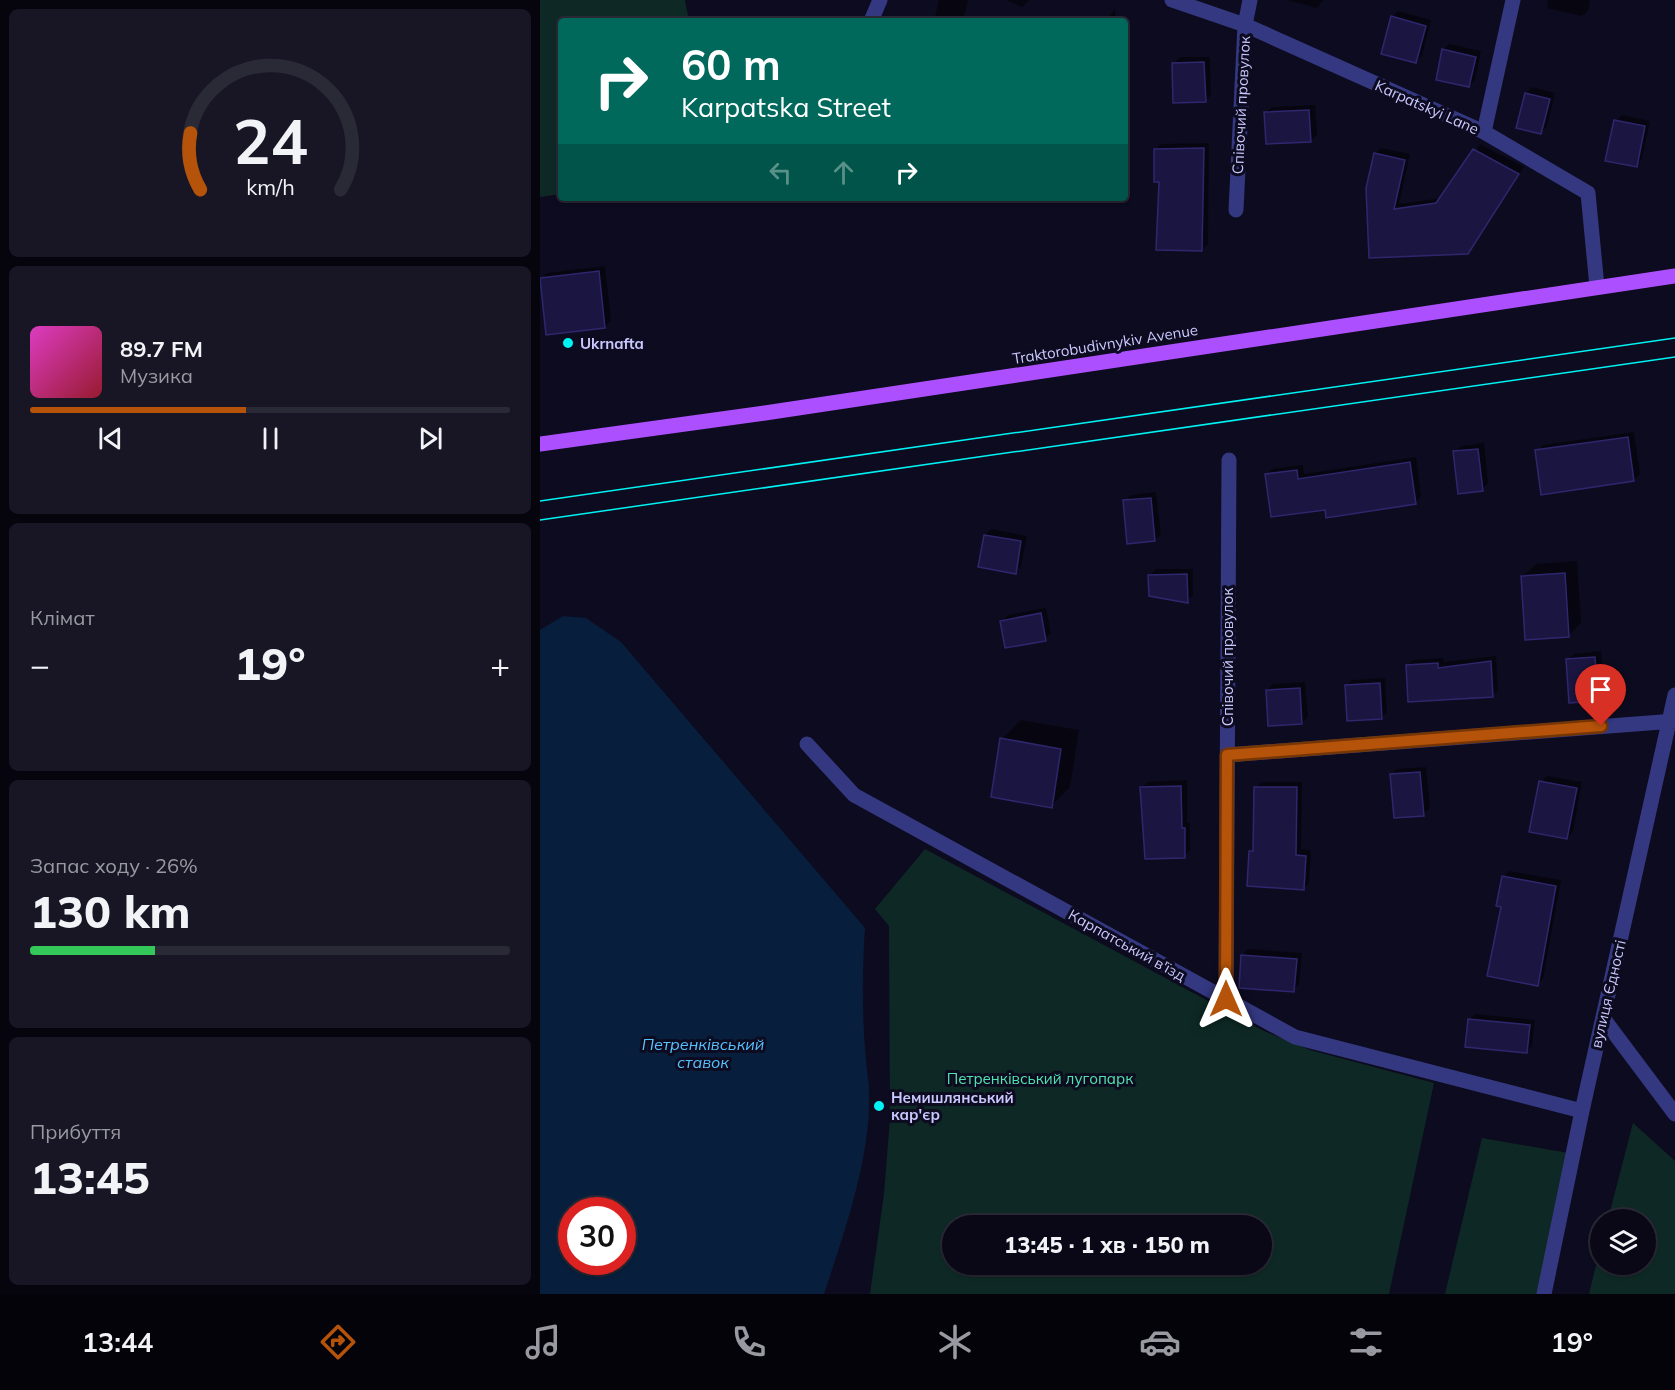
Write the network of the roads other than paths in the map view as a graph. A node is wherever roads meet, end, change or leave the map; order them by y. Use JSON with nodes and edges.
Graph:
{"nodes":[{"id":1,"x":880,"y":0,"type":"edge"},
{"id":2,"x":1172,"y":0,"type":"edge"},
{"id":3,"x":1250,"y":0,"type":"edge"},
{"id":4,"x":1513,"y":0,"type":"edge"},
{"id":5,"x":872,"y":18,"type":"edge"},
{"id":6,"x":1245,"y":25,"type":"junction"},
{"id":7,"x":1484,"y":132,"type":"junction"},
{"id":8,"x":1236,"y":210,"type":"dead end"},
{"id":9,"x":1675,"y":276,"type":"edge"},
{"id":10,"x":1597,"y":287,"type":"junction"},
{"id":11,"x":540,"y":444,"type":"edge"},
{"id":12,"x":1229,"y":460,"type":"dead end"},
{"id":13,"x":1675,"y":695,"type":"edge"},
{"id":14,"x":1672,"y":722,"type":"edge"},
{"id":15,"x":807,"y":744,"type":"dead end"},
{"id":16,"x":1227,"y":755,"type":"junction"},
{"id":17,"x":1226,"y":999,"type":"junction"},
{"id":18,"x":1603,"y":1018,"type":"junction"},
{"id":19,"x":1582,"y":1111,"type":"junction"},
{"id":20,"x":1675,"y":1114,"type":"edge"},
{"id":21,"x":1544,"y":1294,"type":"edge"}],
"edges":[{"from":1,"to":5,"type":"street"},
{"from":2,"to":6,"type":"street","name":"Karpatskyi Lane"},
{"from":3,"to":6,"type":"street","name":"Співочий провулок"},
{"from":4,"to":7,"type":"street"},
{"from":6,"to":7,"type":"street","name":"Karpatskyi Lane"},
{"from":6,"to":8,"type":"street","name":"Співочий провулок"},
{"from":7,"to":10,"type":"street","name":"Karpatskyi Lane"},
{"from":9,"to":10,"type":"main road","name":"Traktorobudivnykiv Avenue"},
{"from":10,"to":11,"type":"main road","name":"Traktorobudivnykiv Avenue"},
{"from":12,"to":16,"type":"street","name":"Співочий провулок"},
{"from":13,"to":14,"type":"street","name":"вулиця Єдності"},
{"from":14,"to":16,"type":"street"},
{"from":14,"to":18,"type":"street","name":"вулиця Єдності"},
{"from":15,"to":17,"type":"street","name":"Карпатський в'їзд"},
{"from":16,"to":17,"type":"street","name":"Співочий провулок"},
{"from":17,"to":19,"type":"street","name":"Карпатський в'їзд"},
{"from":18,"to":19,"type":"street","name":"вулиця Єдності"},
{"from":18,"to":20,"type":"street"},
{"from":19,"to":21,"type":"street","name":"вулиця Єдності"}]}
